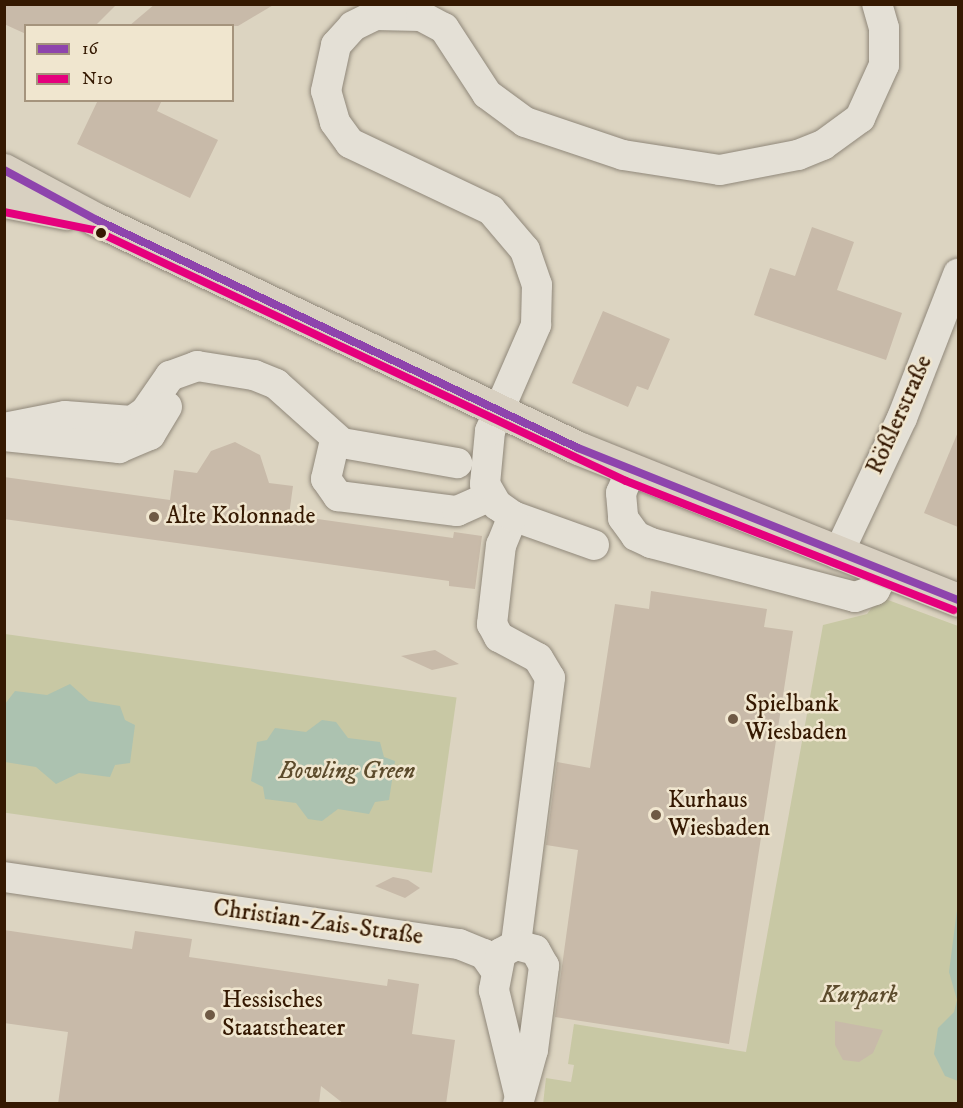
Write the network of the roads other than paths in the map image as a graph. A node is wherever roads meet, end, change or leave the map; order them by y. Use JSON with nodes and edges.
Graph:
{"nodes":[{"id":1,"x":877,"y":4,"type":"edge"},
{"id":2,"x":5,"y":178,"type":"edge"},
{"id":3,"x":958,"y":274,"type":"edge"},
{"id":4,"x":197,"y":366,"type":"junction"},
{"id":5,"x":500,"y":411,"type":"junction"},
{"id":6,"x":4,"y":428,"type":"edge"},
{"id":7,"x":4,"y":436,"type":"edge"},
{"id":8,"x":335,"y":440,"type":"junction"},
{"id":9,"x":457,"y":463,"type":"dead end"},
{"id":10,"x":630,"y":472,"type":"junction"},
{"id":11,"x":490,"y":496,"type":"junction"},
{"id":12,"x":513,"y":516,"type":"junction"},
{"id":13,"x":594,"y":545,"type":"dead end"},
{"id":14,"x":838,"y":554,"type":"junction"},
{"id":15,"x":884,"y":572,"type":"junction"},
{"id":16,"x":958,"y":600,"type":"edge"},
{"id":17,"x":4,"y":878,"type":"edge"},
{"id":18,"x":516,"y":945,"type":"junction"},
{"id":19,"x":496,"y":971,"type":"junction"},
{"id":20,"x":519,"y":1098,"type":"edge"}],
"edges":[{"from":1,"to":5,"type":"street"},
{"from":2,"to":5,"type":"main road"},
{"from":3,"to":14,"type":"street","name":"Rößlerstraße"},
{"from":4,"to":6,"type":"street"},
{"from":4,"to":7,"type":"street"},
{"from":4,"to":8,"type":"street"},
{"from":5,"to":10,"type":"main road"},
{"from":5,"to":11,"type":"street"},
{"from":8,"to":9,"type":"street"},
{"from":8,"to":11,"type":"street"},
{"from":10,"to":14,"type":"main road"},
{"from":10,"to":15,"type":"street"},
{"from":11,"to":12,"type":"street"},
{"from":12,"to":13,"type":"street"},
{"from":12,"to":18,"type":"street"},
{"from":14,"to":15,"type":"main road"},
{"from":15,"to":16,"type":"main road"},
{"from":17,"to":19,"type":"street","name":"Christian-Zais-Straße"},
{"from":18,"to":19,"type":"street"},
{"from":18,"to":20,"type":"street"},
{"from":19,"to":20,"type":"street"}]}
